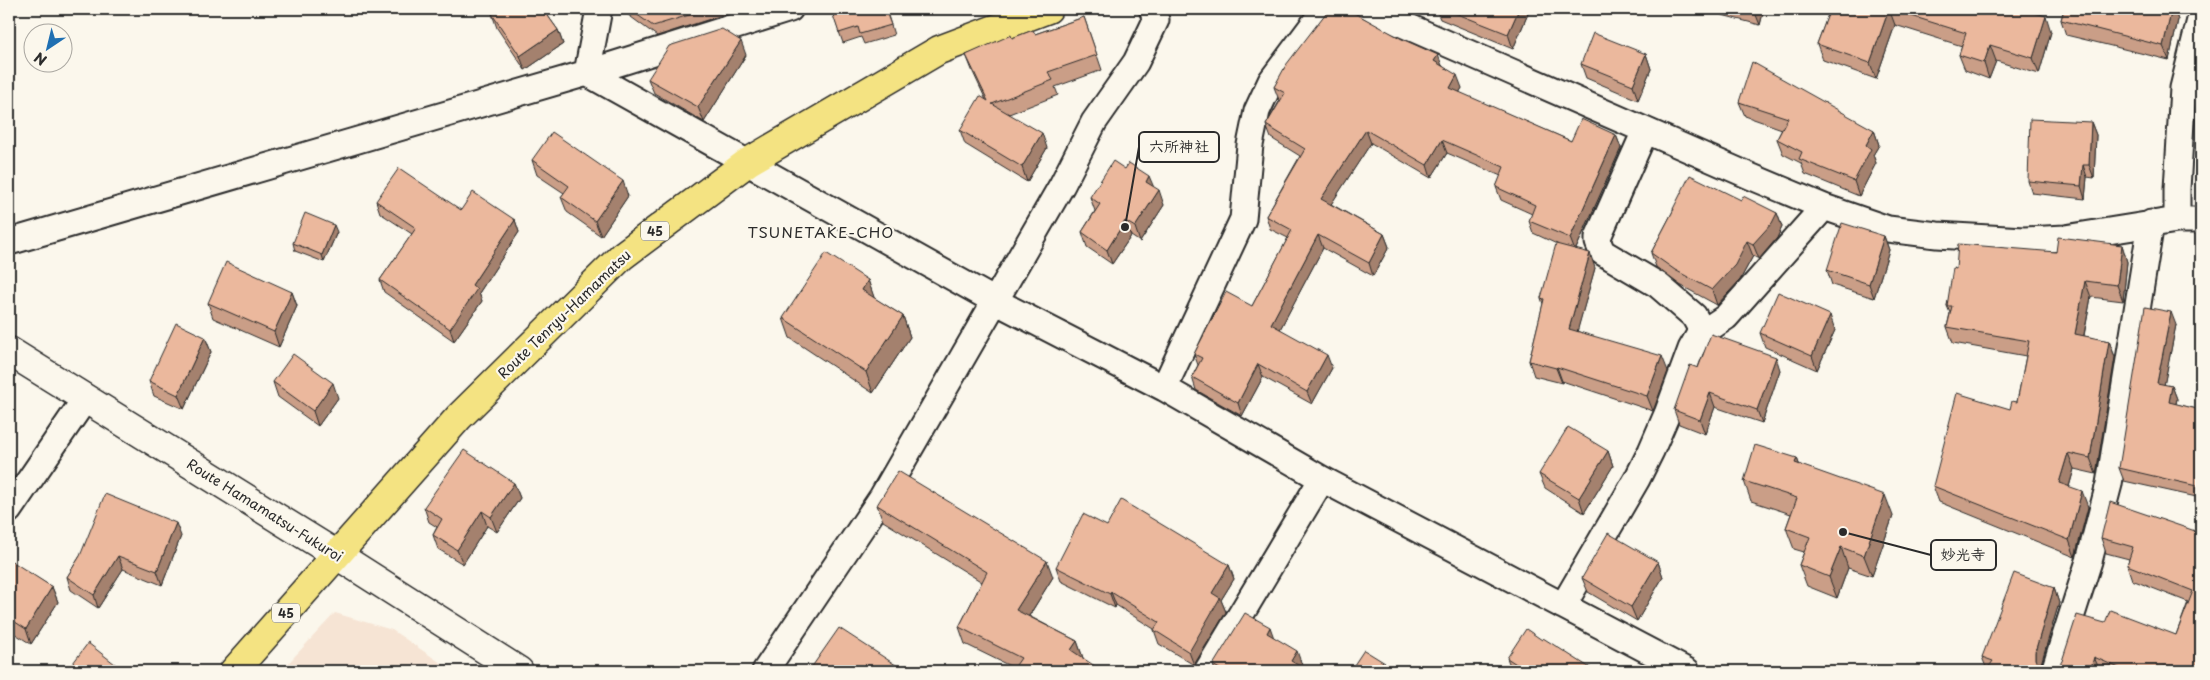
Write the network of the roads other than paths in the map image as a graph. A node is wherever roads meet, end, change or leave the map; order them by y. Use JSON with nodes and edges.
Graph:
{"nodes":[{"id":1,"x":599,"y":9,"type":"edge"},
{"id":2,"x":790,"y":9,"type":"edge"},
{"id":3,"x":1048,"y":9,"type":"edge"},
{"id":4,"x":1152,"y":9,"type":"edge"},
{"id":5,"x":1325,"y":9,"type":"edge"},
{"id":6,"x":1368,"y":9,"type":"edge"},
{"id":7,"x":2201,"y":16,"type":"edge"},
{"id":8,"x":588,"y":72,"type":"junction"},
{"id":9,"x":1645,"y":131,"type":"junction"},
{"id":10,"x":748,"y":162,"type":"junction"},
{"id":11,"x":1824,"y":207,"type":"junction"},
{"id":12,"x":2189,"y":220,"type":"edge"},
{"id":13,"x":2152,"y":223,"type":"junction"},
{"id":14,"x":9,"y":242,"type":"edge"},
{"id":15,"x":995,"y":301,"type":"junction"},
{"id":16,"x":1699,"y":335,"type":"junction"},
{"id":17,"x":9,"y":351,"type":"edge"},
{"id":18,"x":1164,"y":388,"type":"junction"},
{"id":19,"x":85,"y":399,"type":"junction"},
{"id":20,"x":1322,"y":479,"type":"junction"},
{"id":21,"x":9,"y":510,"type":"edge"},
{"id":22,"x":338,"y":555,"type":"junction"},
{"id":23,"x":1563,"y":606,"type":"junction"},
{"id":24,"x":234,"y":671,"type":"edge"},
{"id":25,"x":519,"y":671,"type":"edge"},
{"id":26,"x":765,"y":671,"type":"edge"},
{"id":27,"x":1207,"y":671,"type":"edge"},
{"id":28,"x":1687,"y":671,"type":"edge"},
{"id":29,"x":2054,"y":671,"type":"edge"}],
"edges":[{"from":1,"to":8,"type":"street"},
{"from":2,"to":8,"type":"street"},
{"from":3,"to":10,"type":"main road","name":"Route Tenryu-Hamamatsu","number":"45"},
{"from":4,"to":15,"type":"street"},
{"from":5,"to":18,"type":"street"},
{"from":6,"to":9,"type":"street"},
{"from":7,"to":12,"type":"street"},
{"from":8,"to":10,"type":"street"},
{"from":8,"to":14,"type":"street"},
{"from":9,"to":11,"type":"street"},
{"from":9,"to":16,"type":"street"},
{"from":10,"to":15,"type":"street"},
{"from":10,"to":22,"type":"main road","name":"Route Tenryu-Hamamatsu","number":"45"},
{"from":11,"to":13,"type":"street"},
{"from":11,"to":16,"type":"street"},
{"from":12,"to":13,"type":"street"},
{"from":13,"to":29,"type":"street"},
{"from":15,"to":18,"type":"street"},
{"from":15,"to":26,"type":"street"},
{"from":16,"to":23,"type":"street"},
{"from":17,"to":19,"type":"main road","name":"Route Hamamatsu-Fukuroi"},
{"from":18,"to":20,"type":"street"},
{"from":19,"to":21,"type":"street"},
{"from":19,"to":22,"type":"main road","name":"Route Hamamatsu-Fukuroi"},
{"from":20,"to":23,"type":"street"},
{"from":20,"to":27,"type":"street"},
{"from":22,"to":24,"type":"main road","name":"Route Tenryu-Hamamatsu","number":"45"},
{"from":22,"to":25,"type":"main road","name":"Route Hamamatsu-Fukuroi"},
{"from":23,"to":28,"type":"street"}]}
